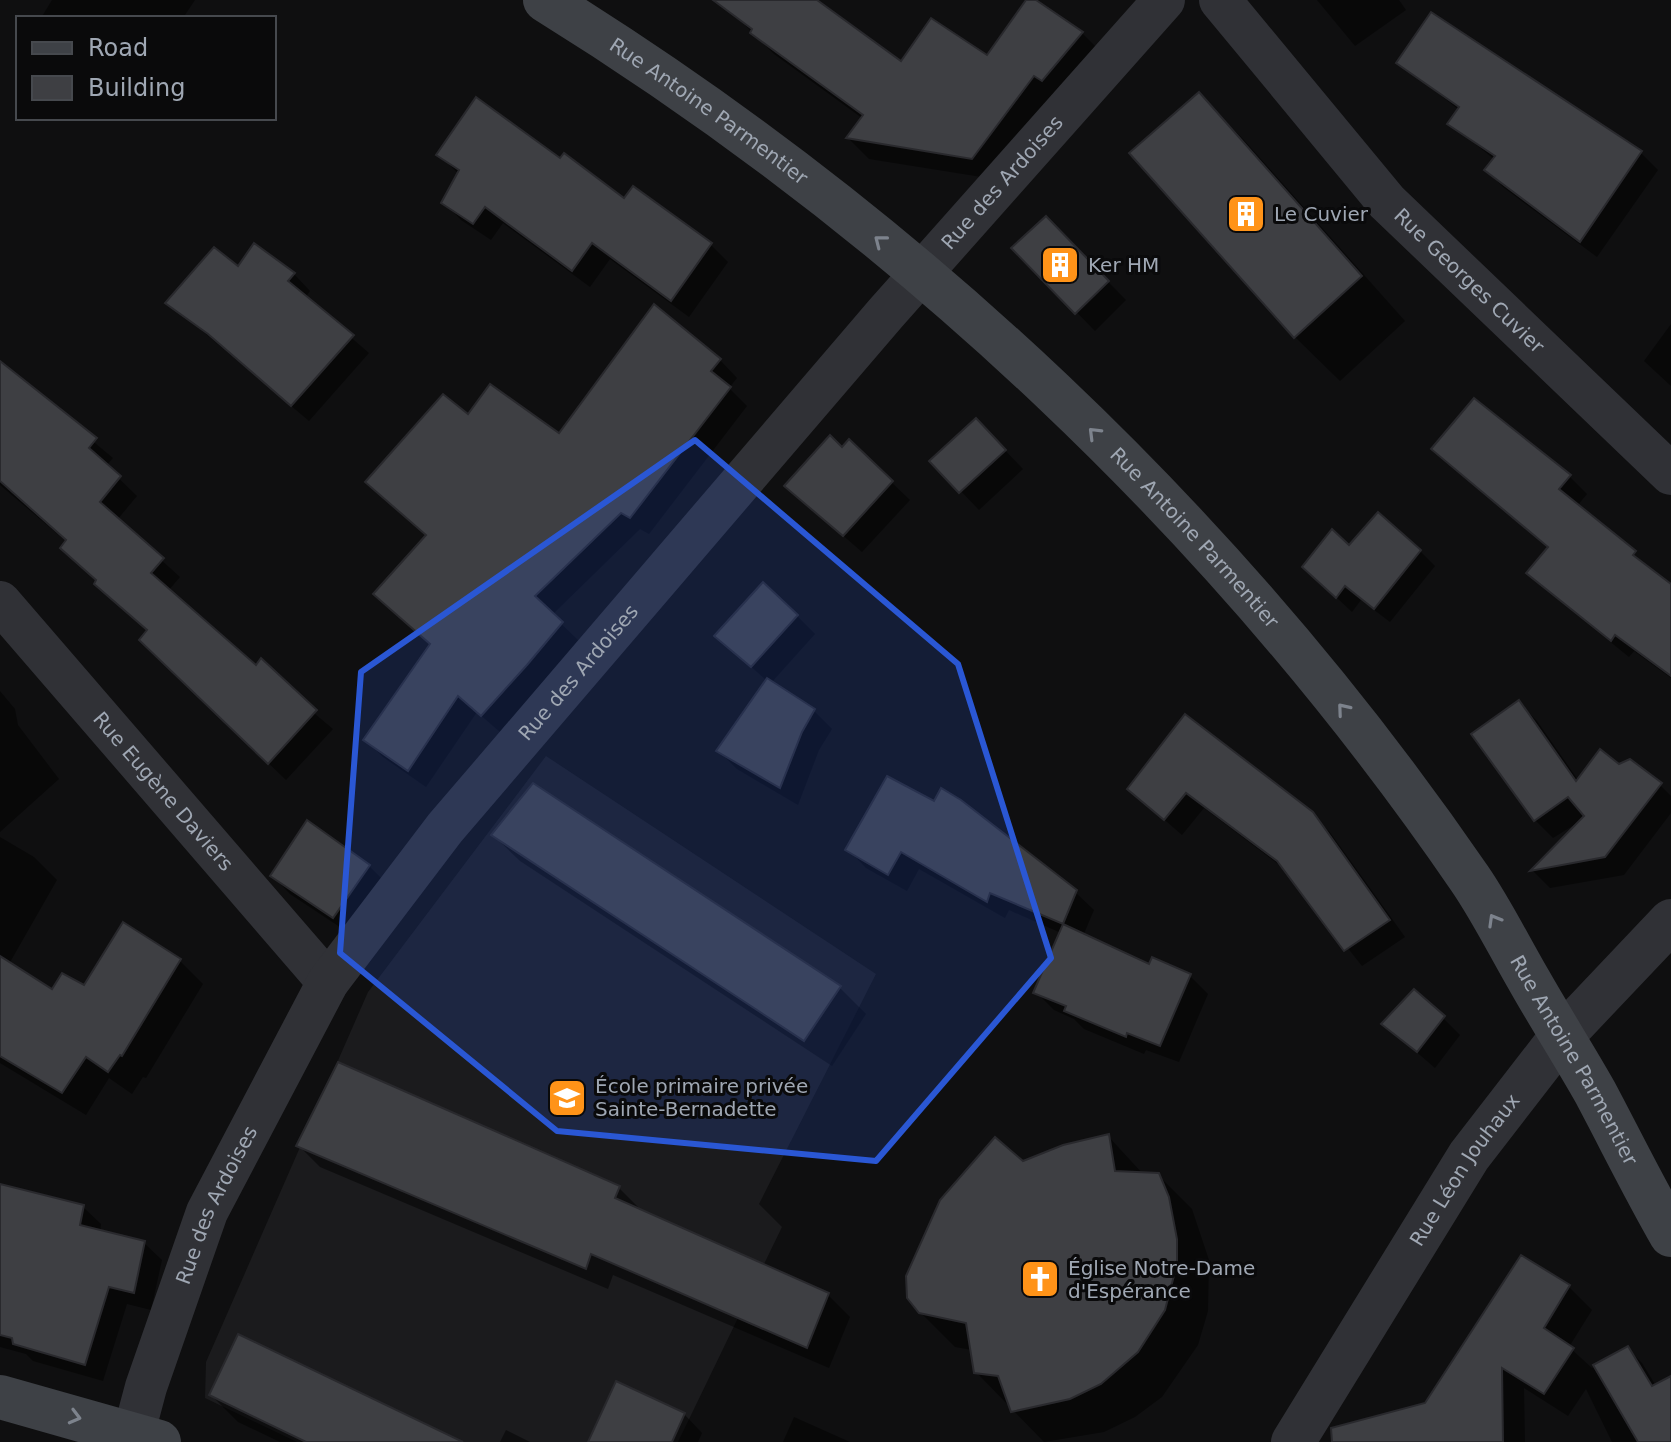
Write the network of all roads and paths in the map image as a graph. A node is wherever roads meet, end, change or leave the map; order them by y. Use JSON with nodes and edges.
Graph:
{"nodes":[{"id":1,"x":545,"y":0,"type":"edge"},
{"id":2,"x":1164,"y":0,"type":"edge"},
{"id":3,"x":1220,"y":0,"type":"edge"},
{"id":4,"x":921,"y":273,"type":"junction"},
{"id":5,"x":1671,"y":474,"type":"edge"},
{"id":6,"x":0,"y":602,"type":"edge"},
{"id":7,"x":1671,"y":921,"type":"edge"},
{"id":8,"x":328,"y":982,"type":"junction"},
{"id":9,"x":1561,"y":1037,"type":"junction"},
{"id":10,"x":1671,"y":1235,"type":"edge"},
{"id":11,"x":0,"y":1397,"type":"edge"},
{"id":12,"x":147,"y":1437,"type":"edge"},
{"id":13,"x":1293,"y":1442,"type":"edge"}],
"edges":[{"from":4,"to":1,"type":"main road","name":"Rue Antoine Parmentier","one_way":true},
{"from":2,"to":4,"type":"street","name":"Rue des Ardoises"},
{"from":3,"to":5,"type":"street","name":"Rue Georges Cuvier"},
{"from":4,"to":8,"type":"street","name":"Rue des Ardoises"},
{"from":9,"to":4,"type":"main road","name":"Rue Antoine Parmentier","one_way":true},
{"from":6,"to":8,"type":"street","name":"Rue Eugène Daviers"},
{"from":7,"to":9,"type":"street","name":"Rue Léon Jouhaux"},
{"from":8,"to":12,"type":"street","name":"Rue des Ardoises"},
{"from":9,"to":10,"type":"main road","name":"Rue Antoine Parmentier"},
{"from":9,"to":13,"type":"street","name":"Rue Léon Jouhaux"},
{"from":11,"to":12,"type":"main road","one_way":true}]}
